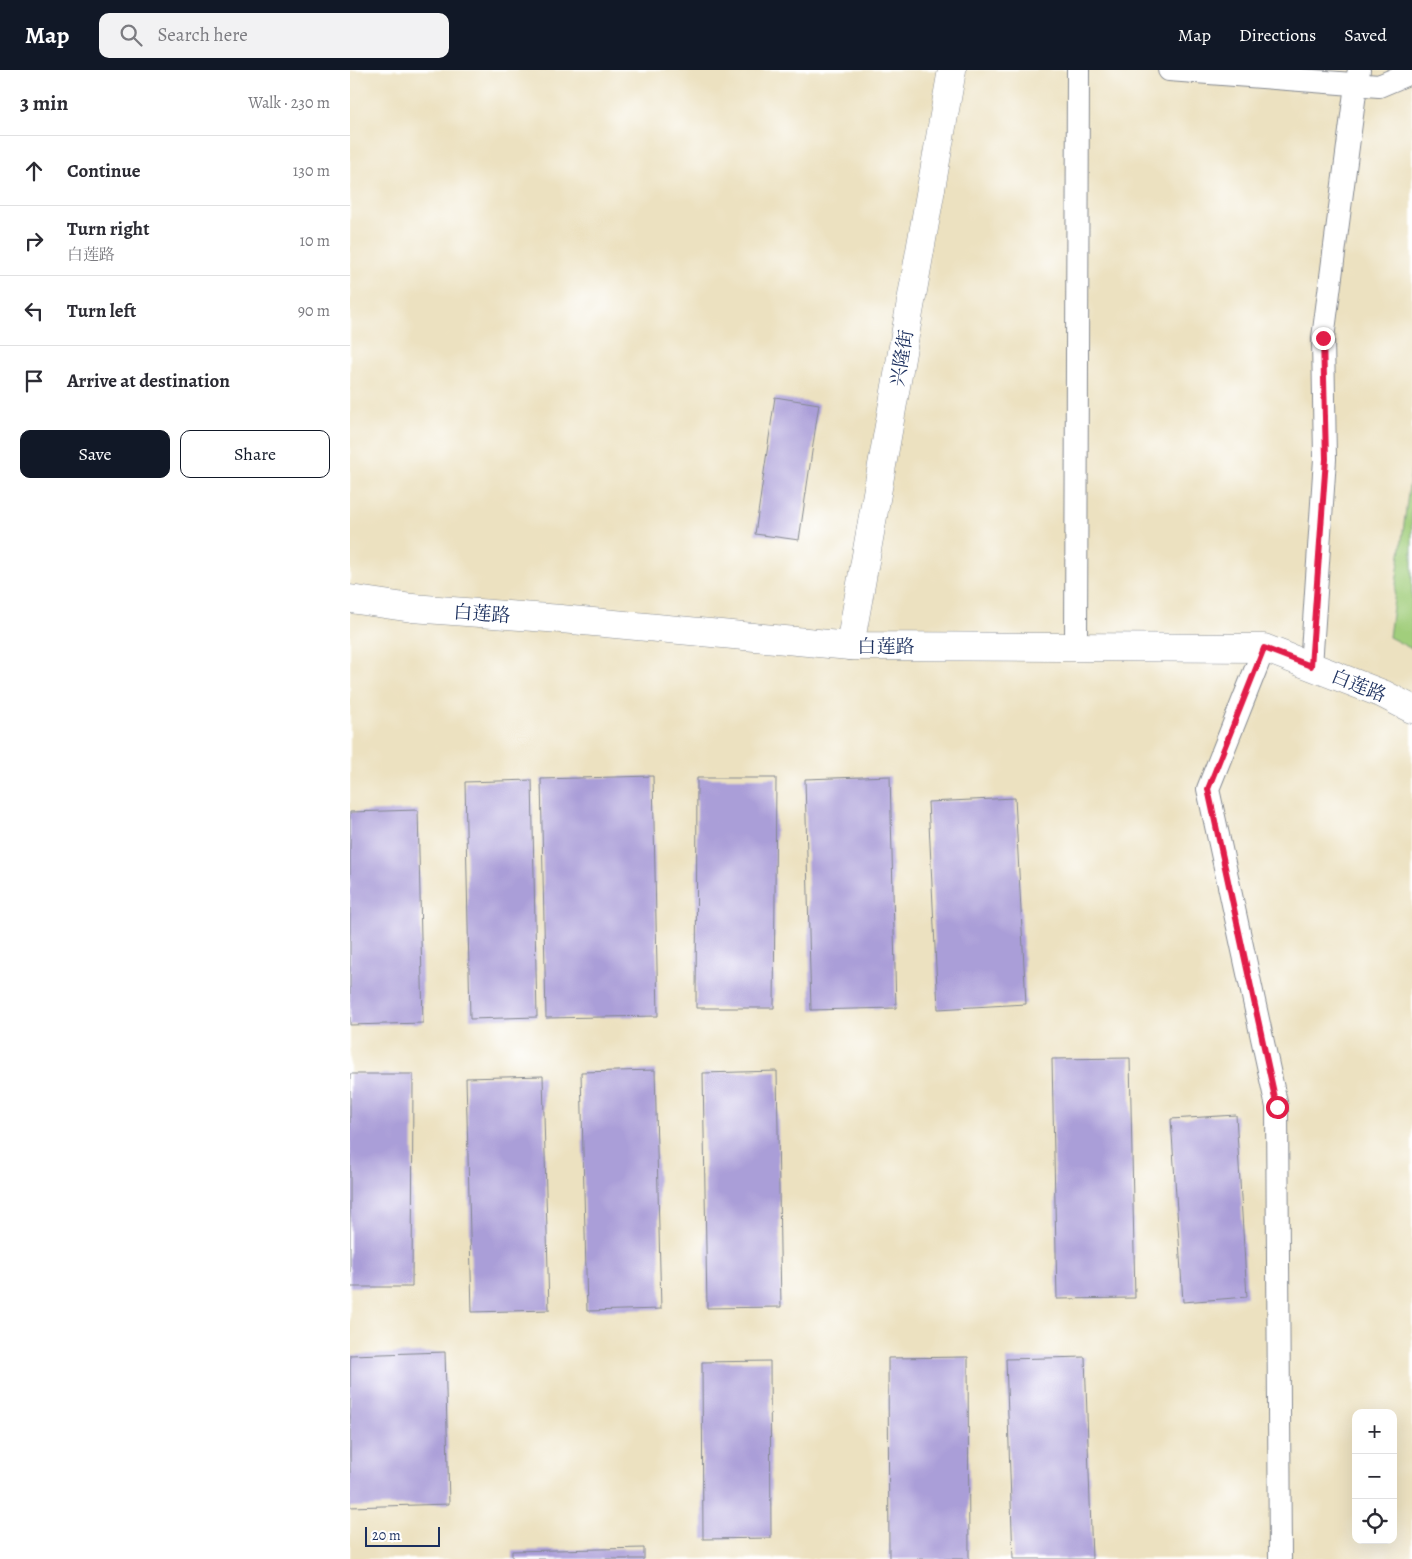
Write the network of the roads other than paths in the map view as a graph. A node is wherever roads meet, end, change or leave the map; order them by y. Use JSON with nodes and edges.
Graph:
{"nodes":[{"id":1,"x":952,"y":70,"type":"edge"},
{"id":2,"x":1078,"y":70,"type":"edge"},
{"id":3,"x":1169,"y":70,"type":"edge"},
{"id":4,"x":1412,"y":72,"type":"edge"},
{"id":5,"x":1358,"y":77,"type":"edge"},
{"id":6,"x":350,"y":599,"type":"edge"},
{"id":7,"x":850,"y":646,"type":"junction"},
{"id":8,"x":1076,"y":646,"type":"junction"},
{"id":9,"x":1264,"y":648,"type":"junction"},
{"id":10,"x":1311,"y":666,"type":"junction"},
{"id":11,"x":1412,"y":709,"type":"edge"},
{"id":12,"x":1280,"y":1559,"type":"edge"}],
"edges":[{"from":1,"to":7,"type":"main road","name":"兴隆街"},
{"from":2,"to":8,"type":"street"},
{"from":3,"to":5,"type":"street"},
{"from":4,"to":5,"type":"street"},
{"from":5,"to":10,"type":"street"},
{"from":6,"to":7,"type":"main road","name":"白莲路"},
{"from":7,"to":8,"type":"main road","name":"白莲路"},
{"from":8,"to":9,"type":"main road","name":"白莲路"},
{"from":9,"to":10,"type":"main road","name":"白莲路"},
{"from":9,"to":12,"type":"street"},
{"from":10,"to":11,"type":"main road","name":"白莲路"}]}
